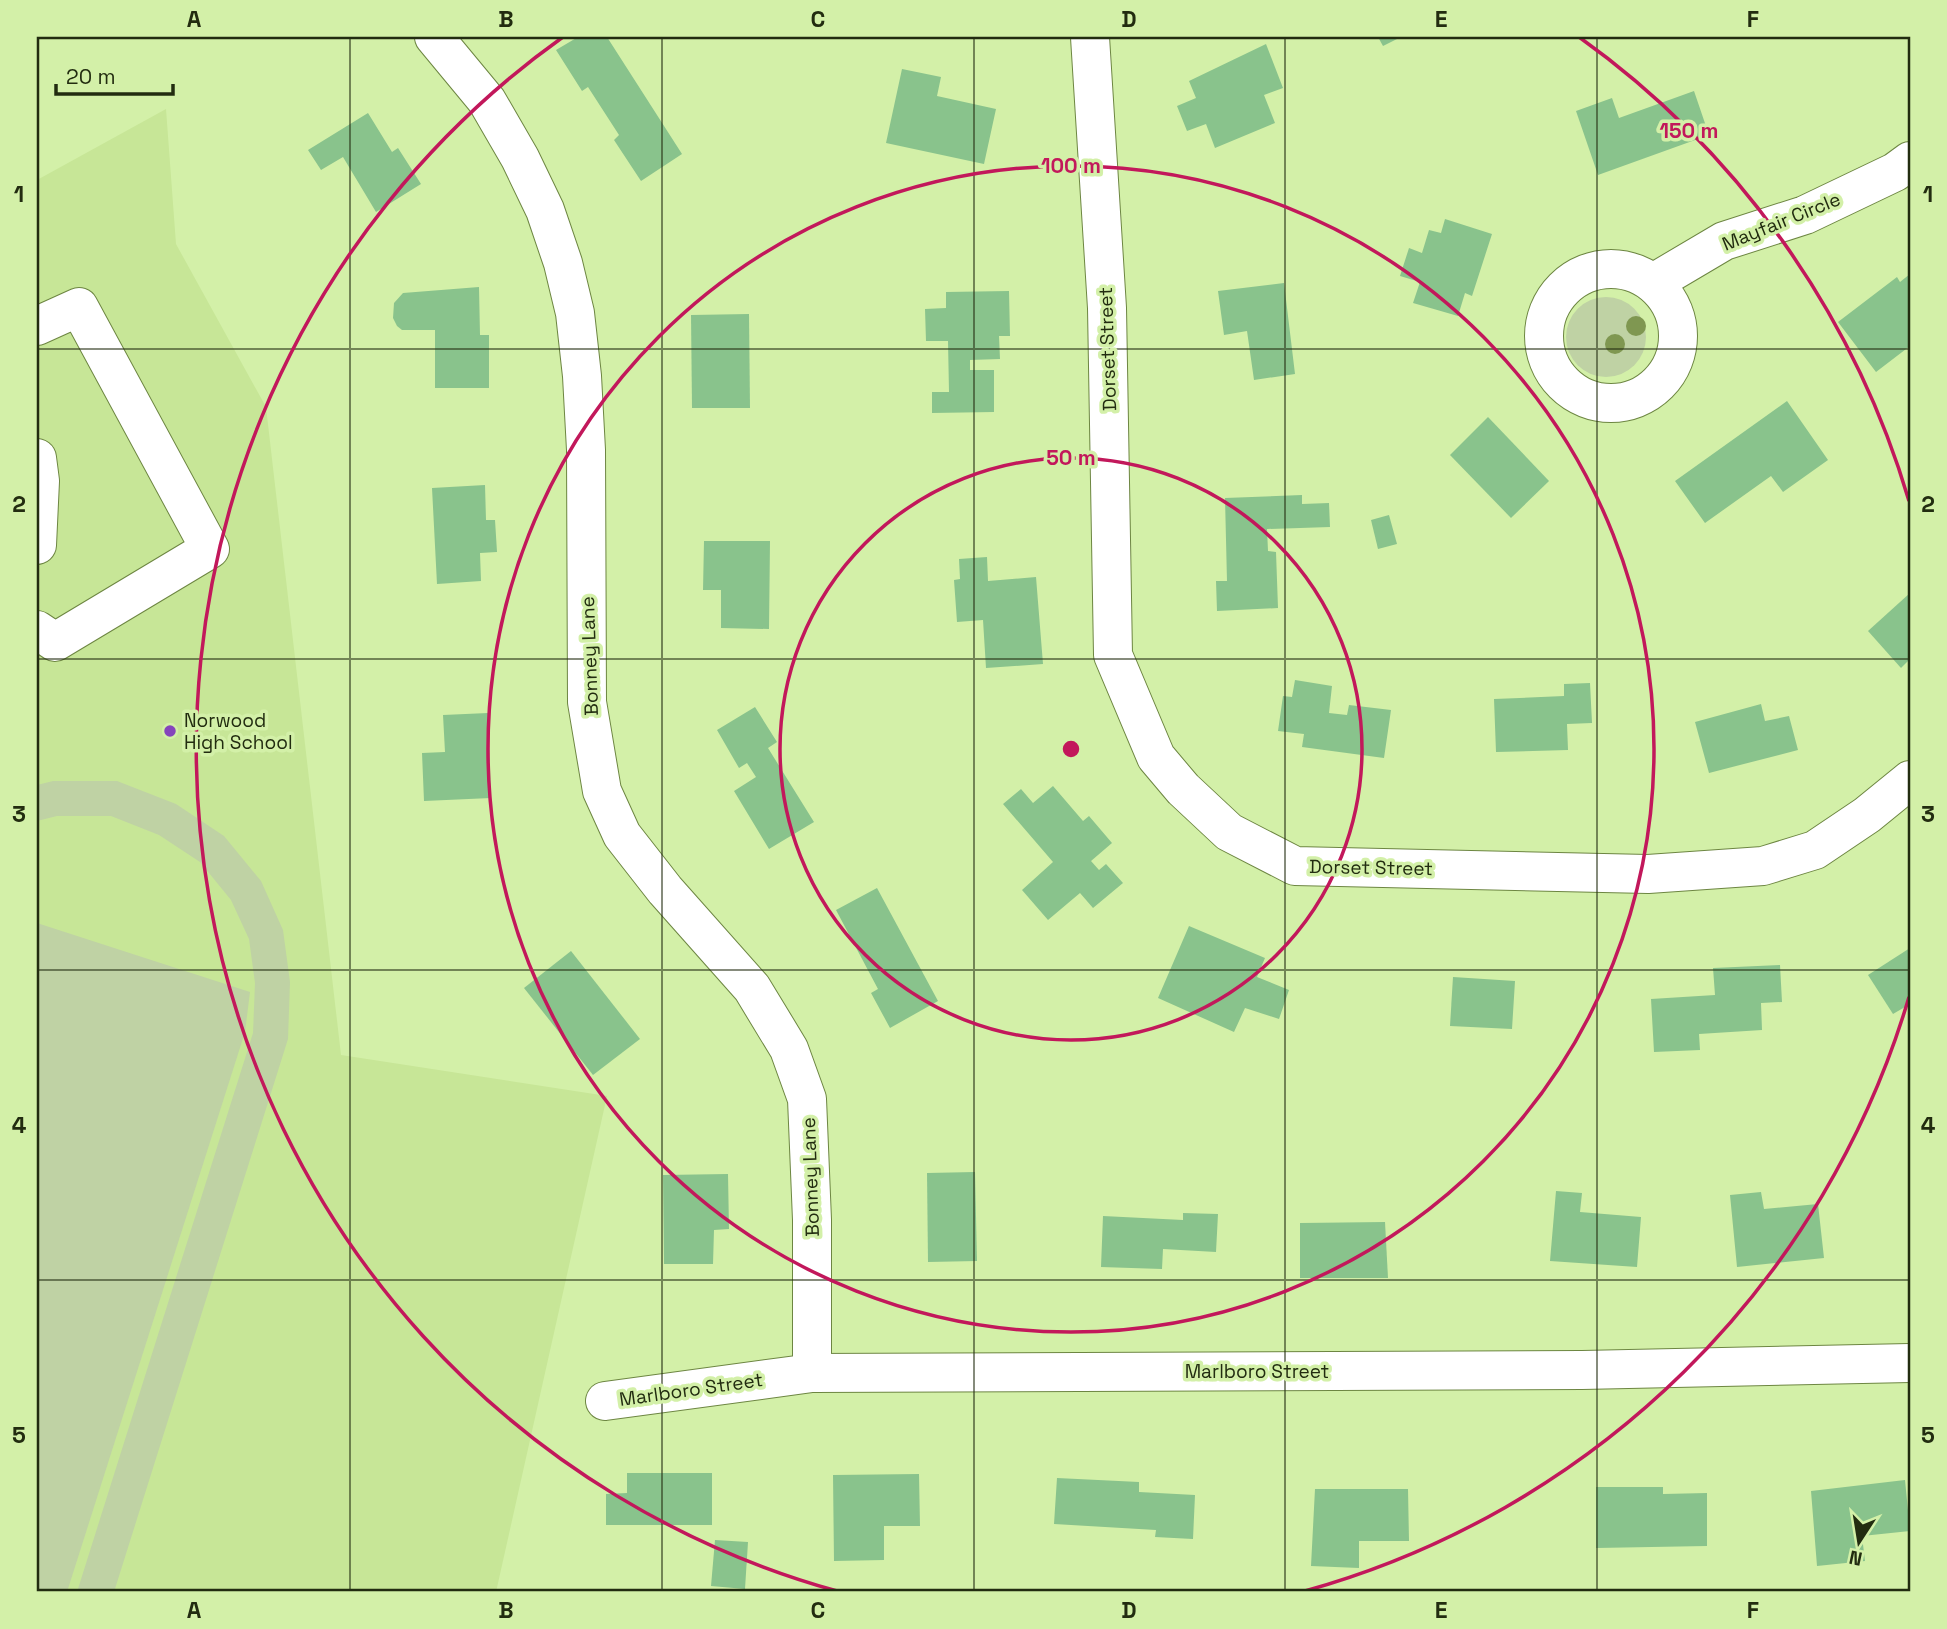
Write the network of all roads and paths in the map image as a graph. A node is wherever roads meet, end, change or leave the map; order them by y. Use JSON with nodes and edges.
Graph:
{"nodes":[{"id":1,"x":434,"y":37,"type":"edge"},
{"id":2,"x":1090,"y":37,"type":"edge"},
{"id":3,"x":1910,"y":161,"type":"edge"},
{"id":4,"x":1653,"y":283,"type":"dead end"},
{"id":5,"x":37,"y":326,"type":"edge"},
{"id":6,"x":37,"y":458,"type":"edge"},
{"id":7,"x":37,"y":545,"type":"edge"},
{"id":8,"x":37,"y":630,"type":"edge"},
{"id":9,"x":1910,"y":780,"type":"edge"},
{"id":10,"x":1910,"y":1363,"type":"edge"},
{"id":11,"x":812,"y":1373,"type":"junction"},
{"id":12,"x":606,"y":1401,"type":"dead end"}],
"edges":[{"from":1,"to":11,"type":"street","name":"Bonney Lane"},
{"from":2,"to":9,"type":"street","name":"Dorset Street"},
{"from":3,"to":4,"type":"street","name":"Mayfair Circle"},
{"from":5,"to":8,"type":"street"},
{"from":6,"to":7,"type":"street"},
{"from":10,"to":11,"type":"street","name":"Marlboro Street"},
{"from":11,"to":12,"type":"street","name":"Marlboro Street"}]}
